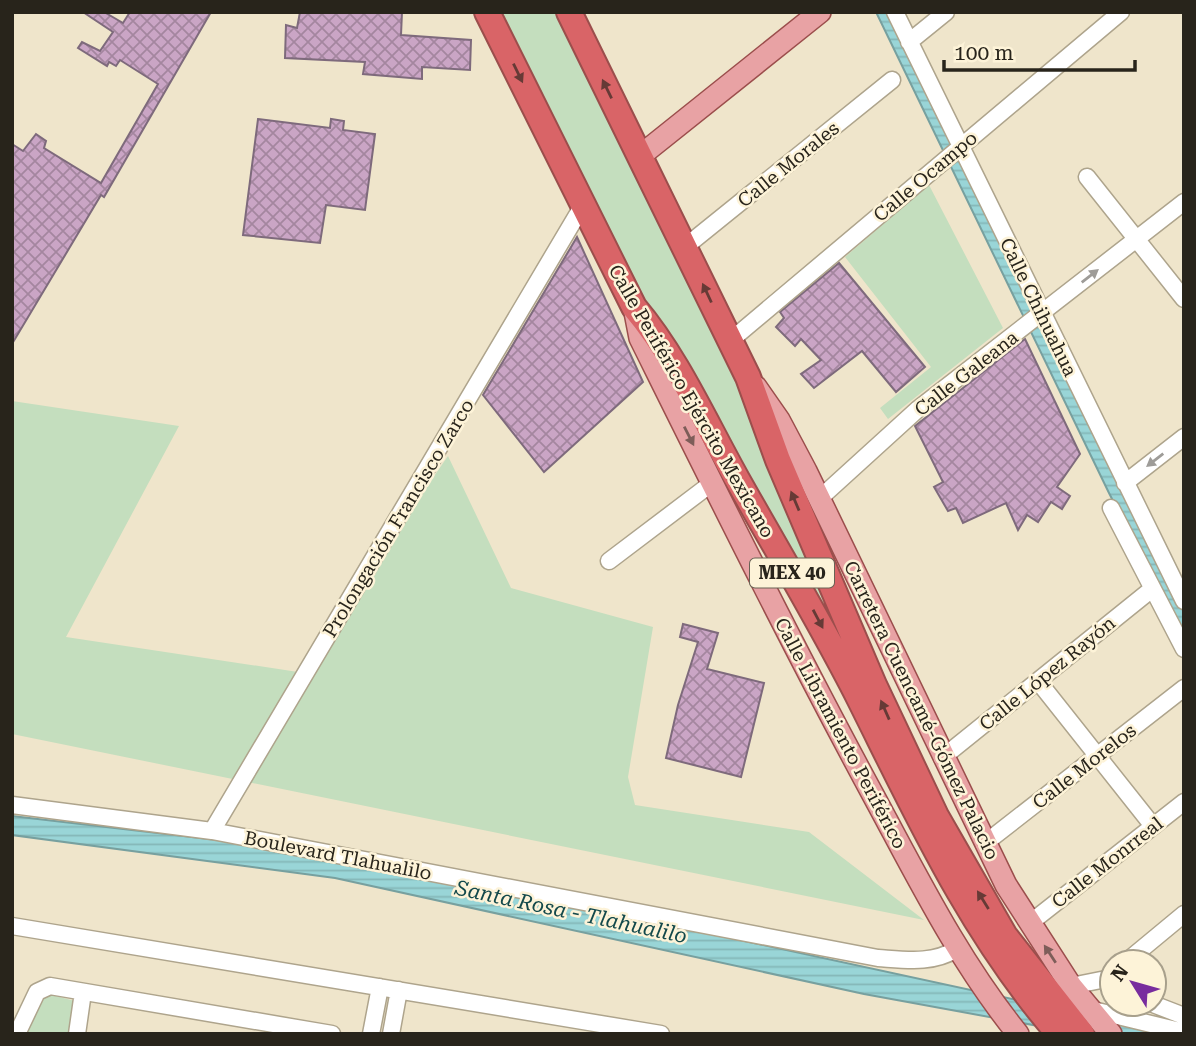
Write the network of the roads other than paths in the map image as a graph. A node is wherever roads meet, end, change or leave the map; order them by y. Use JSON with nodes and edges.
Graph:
{"nodes":[{"id":1,"x":488,"y":12,"type":"edge"},
{"id":2,"x":569,"y":12,"type":"edge"},
{"id":3,"x":820,"y":12,"type":"edge"},
{"id":4,"x":894,"y":12,"type":"edge"},
{"id":5,"x":946,"y":12,"type":"edge"},
{"id":6,"x":1121,"y":12,"type":"edge"},
{"id":7,"x":909,"y":42,"type":"junction"},
{"id":8,"x":892,"y":80,"type":"dead end"},
{"id":9,"x":952,"y":153,"type":"junction"},
{"id":10,"x":640,"y":156,"type":"junction"},
{"id":11,"x":1087,"y":177,"type":"dead end"},
{"id":12,"x":1184,"y":202,"type":"edge"},
{"id":13,"x":583,"y":205,"type":"junction"},
{"id":14,"x":1137,"y":239,"type":"junction"},
{"id":15,"x":685,"y":247,"type":"junction"},
{"id":16,"x":1184,"y":299,"type":"edge"},
{"id":17,"x":634,"y":307,"type":"junction"},
{"id":18,"x":1040,"y":316,"type":"junction"},
{"id":19,"x":730,"y":341,"type":"junction"},
{"id":20,"x":748,"y":377,"type":"junction"},
{"id":21,"x":1184,"y":437,"type":"edge"},
{"id":22,"x":712,"y":483,"type":"junction"},
{"id":23,"x":1125,"y":483,"type":"junction"},
{"id":24,"x":819,"y":499,"type":"junction"},
{"id":25,"x":1111,"y":508,"type":"dead end"},
{"id":26,"x":609,"y":561,"type":"dead end"},
{"id":27,"x":1152,"y":589,"type":"junction"},
{"id":28,"x":1184,"y":601,"type":"edge"},
{"id":29,"x":1184,"y":649,"type":"edge"},
{"id":30,"x":1038,"y":681,"type":"junction"},
{"id":31,"x":1184,"y":688,"type":"edge"},
{"id":32,"x":1098,"y":755,"type":"junction"},
{"id":33,"x":942,"y":758,"type":"junction"},
{"id":34,"x":1184,"y":802,"type":"edge"},
{"id":35,"x":12,"y":805,"type":"edge"},
{"id":36,"x":1153,"y":826,"type":"junction"},
{"id":37,"x":212,"y":831,"type":"junction"},
{"id":38,"x":984,"y":844,"type":"junction"},
{"id":39,"x":1184,"y":914,"type":"edge"},
{"id":40,"x":1030,"y":923,"type":"junction"},
{"id":41,"x":12,"y":926,"type":"edge"},
{"id":42,"x":1143,"y":948,"type":"edge"},
{"id":43,"x":960,"y":955,"type":"junction"},
{"id":44,"x":1098,"y":981,"type":"edge"},
{"id":45,"x":1071,"y":986,"type":"junction"},
{"id":46,"x":380,"y":987,"type":"junction"},
{"id":47,"x":399,"y":990,"type":"junction"},
{"id":48,"x":83,"y":992,"type":"junction"},
{"id":49,"x":1090,"y":1009,"type":"junction"},
{"id":50,"x":1168,"y":1015,"type":"edge"},
{"id":51,"x":1002,"y":1020,"type":"edge"},
{"id":52,"x":1182,"y":1026,"type":"edge"},
{"id":53,"x":326,"y":1033,"type":"edge"},
{"id":54,"x":1111,"y":1033,"type":"edge"},
{"id":55,"x":17,"y":1034,"type":"edge"},
{"id":56,"x":77,"y":1034,"type":"edge"},
{"id":57,"x":371,"y":1034,"type":"edge"},
{"id":58,"x":391,"y":1034,"type":"edge"},
{"id":59,"x":661,"y":1034,"type":"edge"},
{"id":60,"x":1018,"y":1034,"type":"edge"},
{"id":61,"x":1059,"y":1034,"type":"edge"},
{"id":62,"x":1082,"y":1034,"type":"edge"}],
"edges":[{"from":1,"to":13,"type":"highway","name":"Calle Periférico Ejército Mexicano","number":"MEX 40","one_way":true},
{"from":10,"to":2,"type":"highway","name":"Calle Periférico Ejército Mexicano","number":"MEX 40","one_way":true},
{"from":3,"to":10,"type":"main road"},
{"from":4,"to":7,"type":"street","name":"Calle Chihuahua"},
{"from":5,"to":7,"type":"street"},
{"from":6,"to":9,"type":"street","name":"Calle Ocampo"},
{"from":7,"to":9,"type":"street","name":"Calle Chihuahua"},
{"from":8,"to":15,"type":"street","name":"Calle Morales"},
{"from":9,"to":18,"type":"street","name":"Calle Chihuahua"},
{"from":9,"to":19,"type":"street","name":"Calle Ocampo"},
{"from":10,"to":15,"type":"highway","name":"Calle Periférico Ejército Mexicano","number":"MEX 40"},
{"from":11,"to":14,"type":"street"},
{"from":12,"to":14,"type":"street","name":"Calle Galeana"},
{"from":13,"to":17,"type":"highway","name":"Calle Periférico Ejército Mexicano","number":"MEX 40"},
{"from":13,"to":37,"type":"street","name":"Prolongación Francisco Zarco"},
{"from":14,"to":16,"type":"street"},
{"from":18,"to":14,"type":"street","name":"Calle Galeana","one_way":true},
{"from":19,"to":15,"type":"highway","name":"Calle Periférico Ejército Mexicano","number":"MEX 40","one_way":true},
{"from":17,"to":22,"type":"main road","name":"Calle Libramiento Periférico","one_way":true},
{"from":17,"to":61,"type":"highway","name":"Calle Periférico Ejército Mexicano","number":"MEX 40","one_way":true},
{"from":18,"to":23,"type":"street","name":"Calle Chihuahua"},
{"from":18,"to":24,"type":"street","name":"Calle Galeana"},
{"from":19,"to":20,"type":"highway","name":"Calle Periférico Ejército Mexicano","number":"MEX 40"},
{"from":20,"to":24,"type":"main road","name":"Carretera Cuencamé-Gómez Palacio","number":"MEX 40"},
{"from":62,"to":20,"type":"highway","name":"Calle Periférico Ejército Mexicano","number":"MEX 40","one_way":true},
{"from":21,"to":23,"type":"street","one_way":true},
{"from":22,"to":26,"type":"street"},
{"from":22,"to":43,"type":"main road","name":"Calle Libramiento Periférico"},
{"from":23,"to":28,"type":"street","name":"Calle Chihuahua"},
{"from":24,"to":33,"type":"main road","name":"Carretera Cuencamé-Gómez Palacio","number":"MEX 40"},
{"from":25,"to":27,"type":"street"},
{"from":27,"to":29,"type":"street"},
{"from":27,"to":30,"type":"street","name":"Calle López Rayón"},
{"from":30,"to":32,"type":"street"},
{"from":30,"to":33,"type":"street","name":"Calle López Rayón"},
{"from":31,"to":32,"type":"street","name":"Calle Morelos"},
{"from":32,"to":36,"type":"street"},
{"from":32,"to":38,"type":"street","name":"Calle Morelos"},
{"from":33,"to":38,"type":"main road","name":"Carretera Cuencamé-Gómez Palacio","number":"MEX 40"},
{"from":34,"to":36,"type":"street","name":"Calle Monrreal"},
{"from":35,"to":37,"type":"street","name":"Boulevard Tlahualilo"},
{"from":36,"to":40,"type":"street","name":"Calle Monrreal"},
{"from":37,"to":43,"type":"street","name":"Boulevard Tlahualilo"},
{"from":38,"to":40,"type":"main road","name":"Carretera Cuencamé-Gómez Palacio","number":"MEX 40"},
{"from":39,"to":42,"type":"street"},
{"from":45,"to":40,"type":"main road","name":"Carretera Cuencamé-Gómez Palacio","number":"MEX 40","one_way":true},
{"from":41,"to":46,"type":"street"},
{"from":43,"to":51,"type":"main road","name":"Calle Libramiento Periférico"},
{"from":44,"to":45,"type":"street"},
{"from":45,"to":49,"type":"main road","name":"Carretera Cuencamé-Gómez Palacio","number":"MEX 40"},
{"from":46,"to":47,"type":"street"},
{"from":46,"to":57,"type":"street"},
{"from":47,"to":58,"type":"street"},
{"from":47,"to":59,"type":"street"},
{"from":48,"to":53,"type":"street"},
{"from":48,"to":55,"type":"street"},
{"from":48,"to":56,"type":"street"},
{"from":49,"to":52,"type":"street"},
{"from":49,"to":54,"type":"main road","name":"Carretera Cuencamé-Gómez Palacio","number":"MEX 40"},
{"from":50,"to":52,"type":"street"},
{"from":51,"to":60,"type":"main road","name":"Calle Libramiento Periférico"}]}
